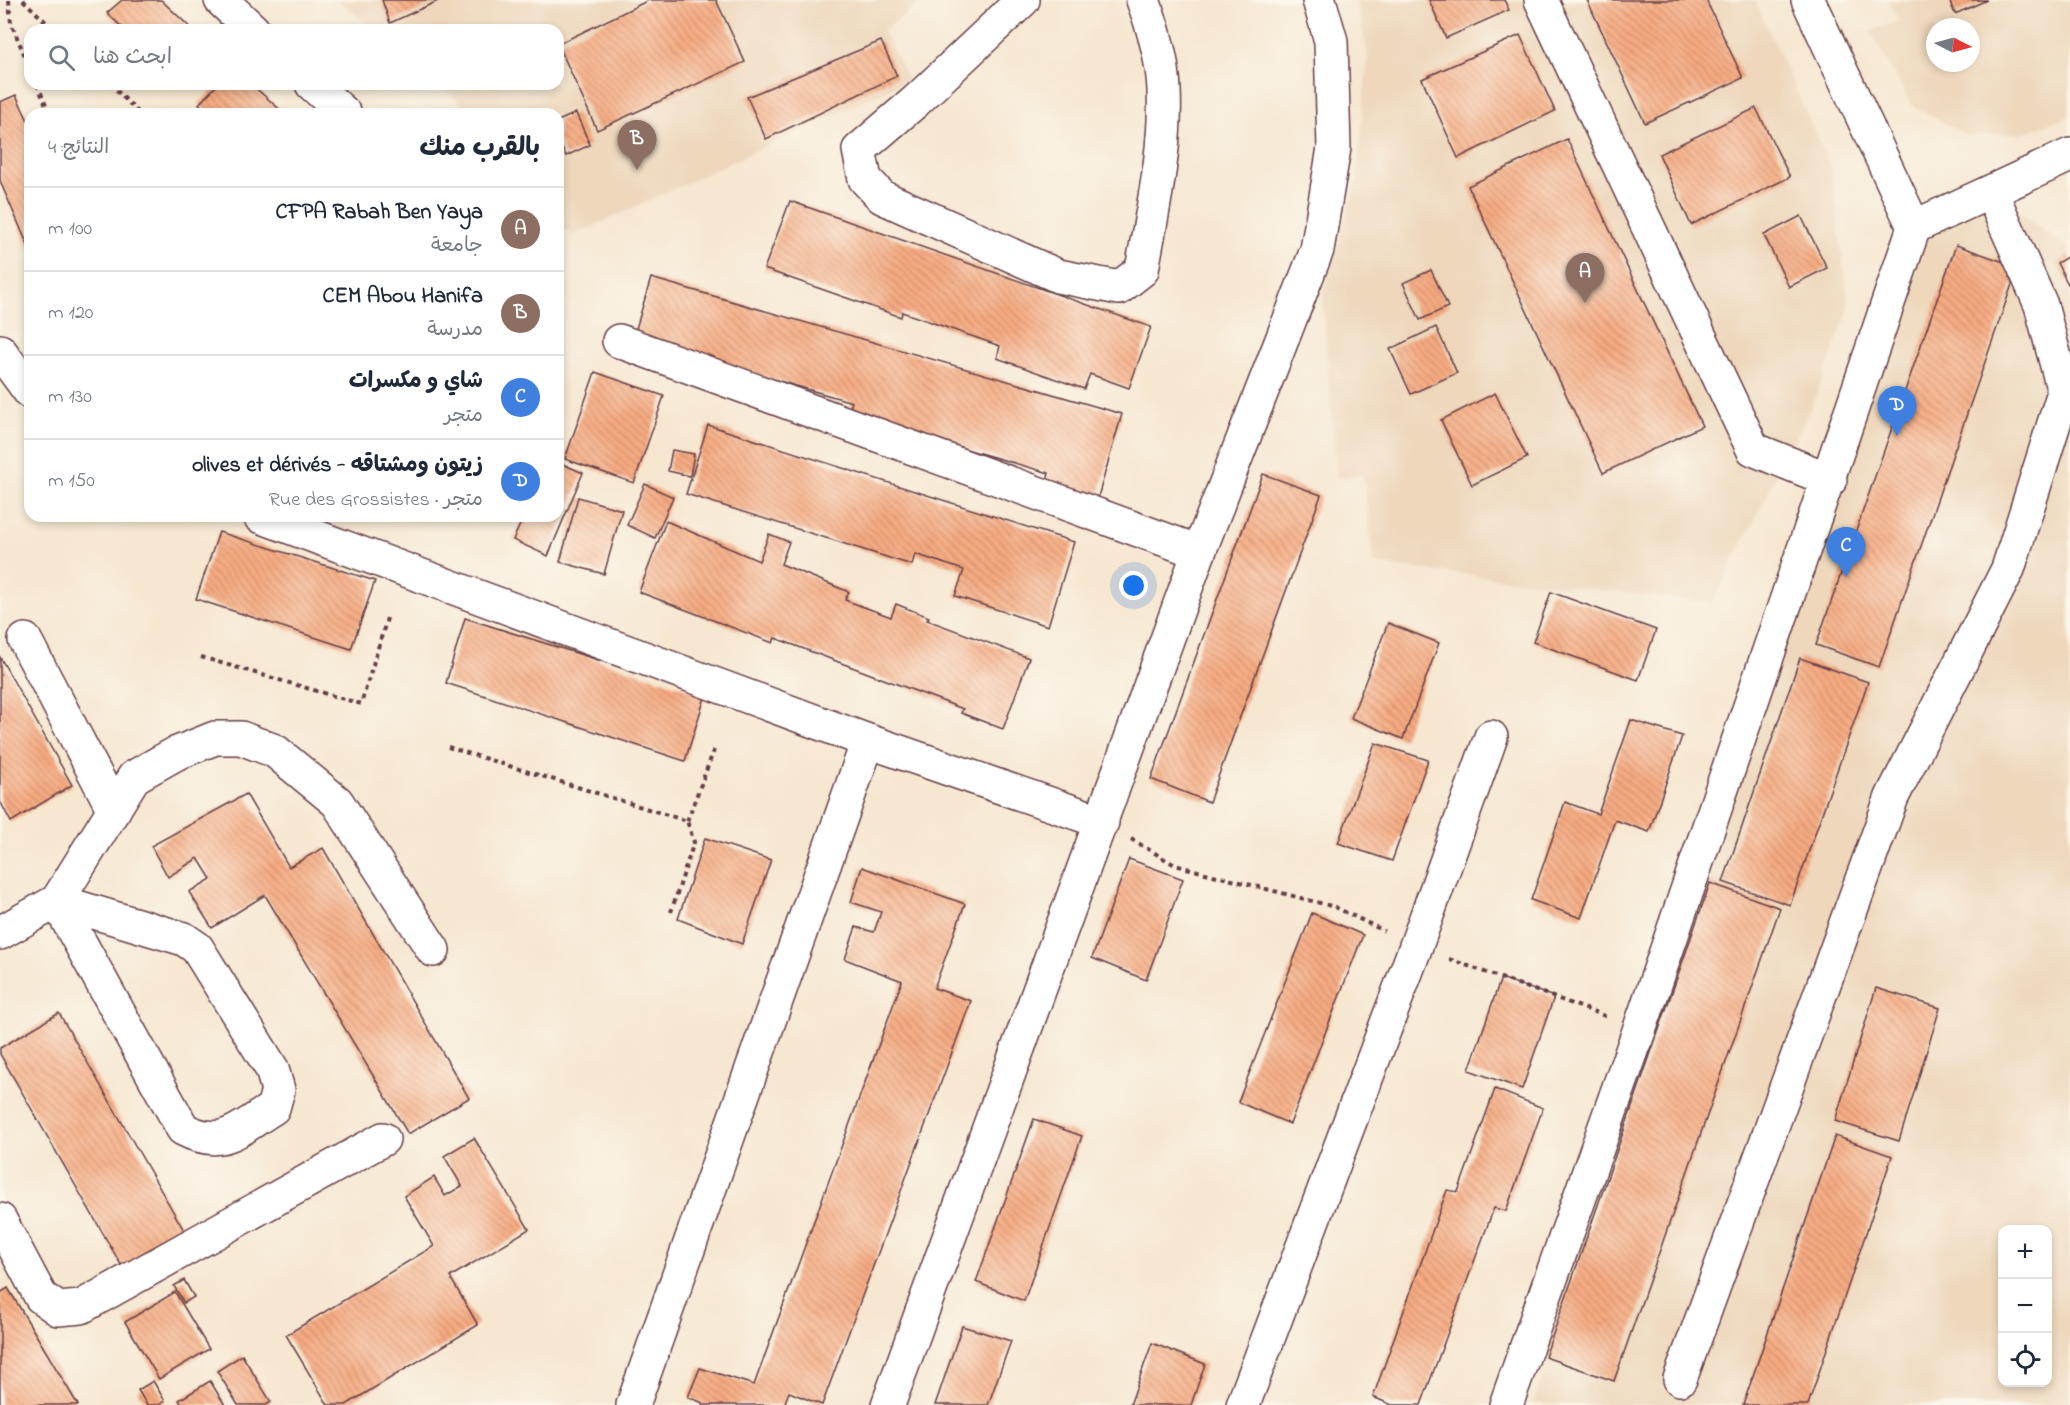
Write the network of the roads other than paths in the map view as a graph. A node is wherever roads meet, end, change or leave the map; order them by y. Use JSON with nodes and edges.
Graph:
{"nodes":[{"id":1,"x":221,"y":0,"type":"edge"},
{"id":2,"x":1023,"y":0,"type":"edge"},
{"id":3,"x":1143,"y":0,"type":"edge"},
{"id":4,"x":1319,"y":0,"type":"edge"},
{"id":5,"x":1542,"y":0,"type":"edge"},
{"id":6,"x":1808,"y":0,"type":"edge"},
{"id":7,"x":247,"y":24,"type":"edge"},
{"id":8,"x":319,"y":90,"type":"edge"},
{"id":9,"x":338,"y":108,"type":"edge"},
{"id":10,"x":2070,"y":155,"type":"edge"},
{"id":11,"x":1991,"y":192,"type":"junction"},
{"id":12,"x":1914,"y":227,"type":"junction"},
{"id":13,"x":619,"y":341,"type":"dead end"},
{"id":14,"x":0,"y":351,"type":"edge"},
{"id":15,"x":24,"y":384,"type":"edge"},
{"id":16,"x":1830,"y":480,"type":"junction"},
{"id":17,"x":276,"y":522,"type":"edge"},
{"id":18,"x":1199,"y":552,"type":"junction"},
{"id":19,"x":25,"y":640,"type":"dead end"},
{"id":20,"x":1491,"y":737,"type":"dead end"},
{"id":21,"x":868,"y":741,"type":"junction"},
{"id":22,"x":114,"y":810,"type":"junction"},
{"id":23,"x":1102,"y":822,"type":"junction"},
{"id":24,"x":57,"y":901,"type":"junction"},
{"id":25,"x":0,"y":933,"type":"edge"},
{"id":26,"x":433,"y":950,"type":"dead end"},
{"id":27,"x":383,"y":1139,"type":"dead end"},
{"id":28,"x":0,"y":1220,"type":"edge"},
{"id":29,"x":1680,"y":1379,"type":"dead end"},
{"id":30,"x":633,"y":1405,"type":"edge"},
{"id":31,"x":888,"y":1405,"type":"edge"},
{"id":32,"x":1242,"y":1405,"type":"edge"},
{"id":33,"x":1506,"y":1405,"type":"edge"}],
"edges":[{"from":1,"to":7,"type":"street"},
{"from":2,"to":3,"type":"street"},
{"from":4,"to":18,"type":"street"},
{"from":5,"to":16,"type":"street"},
{"from":6,"to":12,"type":"street"},
{"from":8,"to":9,"type":"street"},
{"from":10,"to":11,"type":"street"},
{"from":11,"to":12,"type":"street"},
{"from":11,"to":29,"type":"street"},
{"from":12,"to":16,"type":"street"},
{"from":13,"to":18,"type":"street"},
{"from":14,"to":15,"type":"street"},
{"from":16,"to":33,"type":"street"},
{"from":17,"to":21,"type":"street"},
{"from":18,"to":23,"type":"street"},
{"from":19,"to":22,"type":"street"},
{"from":20,"to":32,"type":"street"},
{"from":21,"to":23,"type":"street"},
{"from":21,"to":30,"type":"street"},
{"from":22,"to":24,"type":"street"},
{"from":22,"to":26,"type":"street"},
{"from":23,"to":31,"type":"street"},
{"from":24,"to":24,"type":"street"},
{"from":24,"to":25,"type":"street"},
{"from":27,"to":28,"type":"street"}]}
